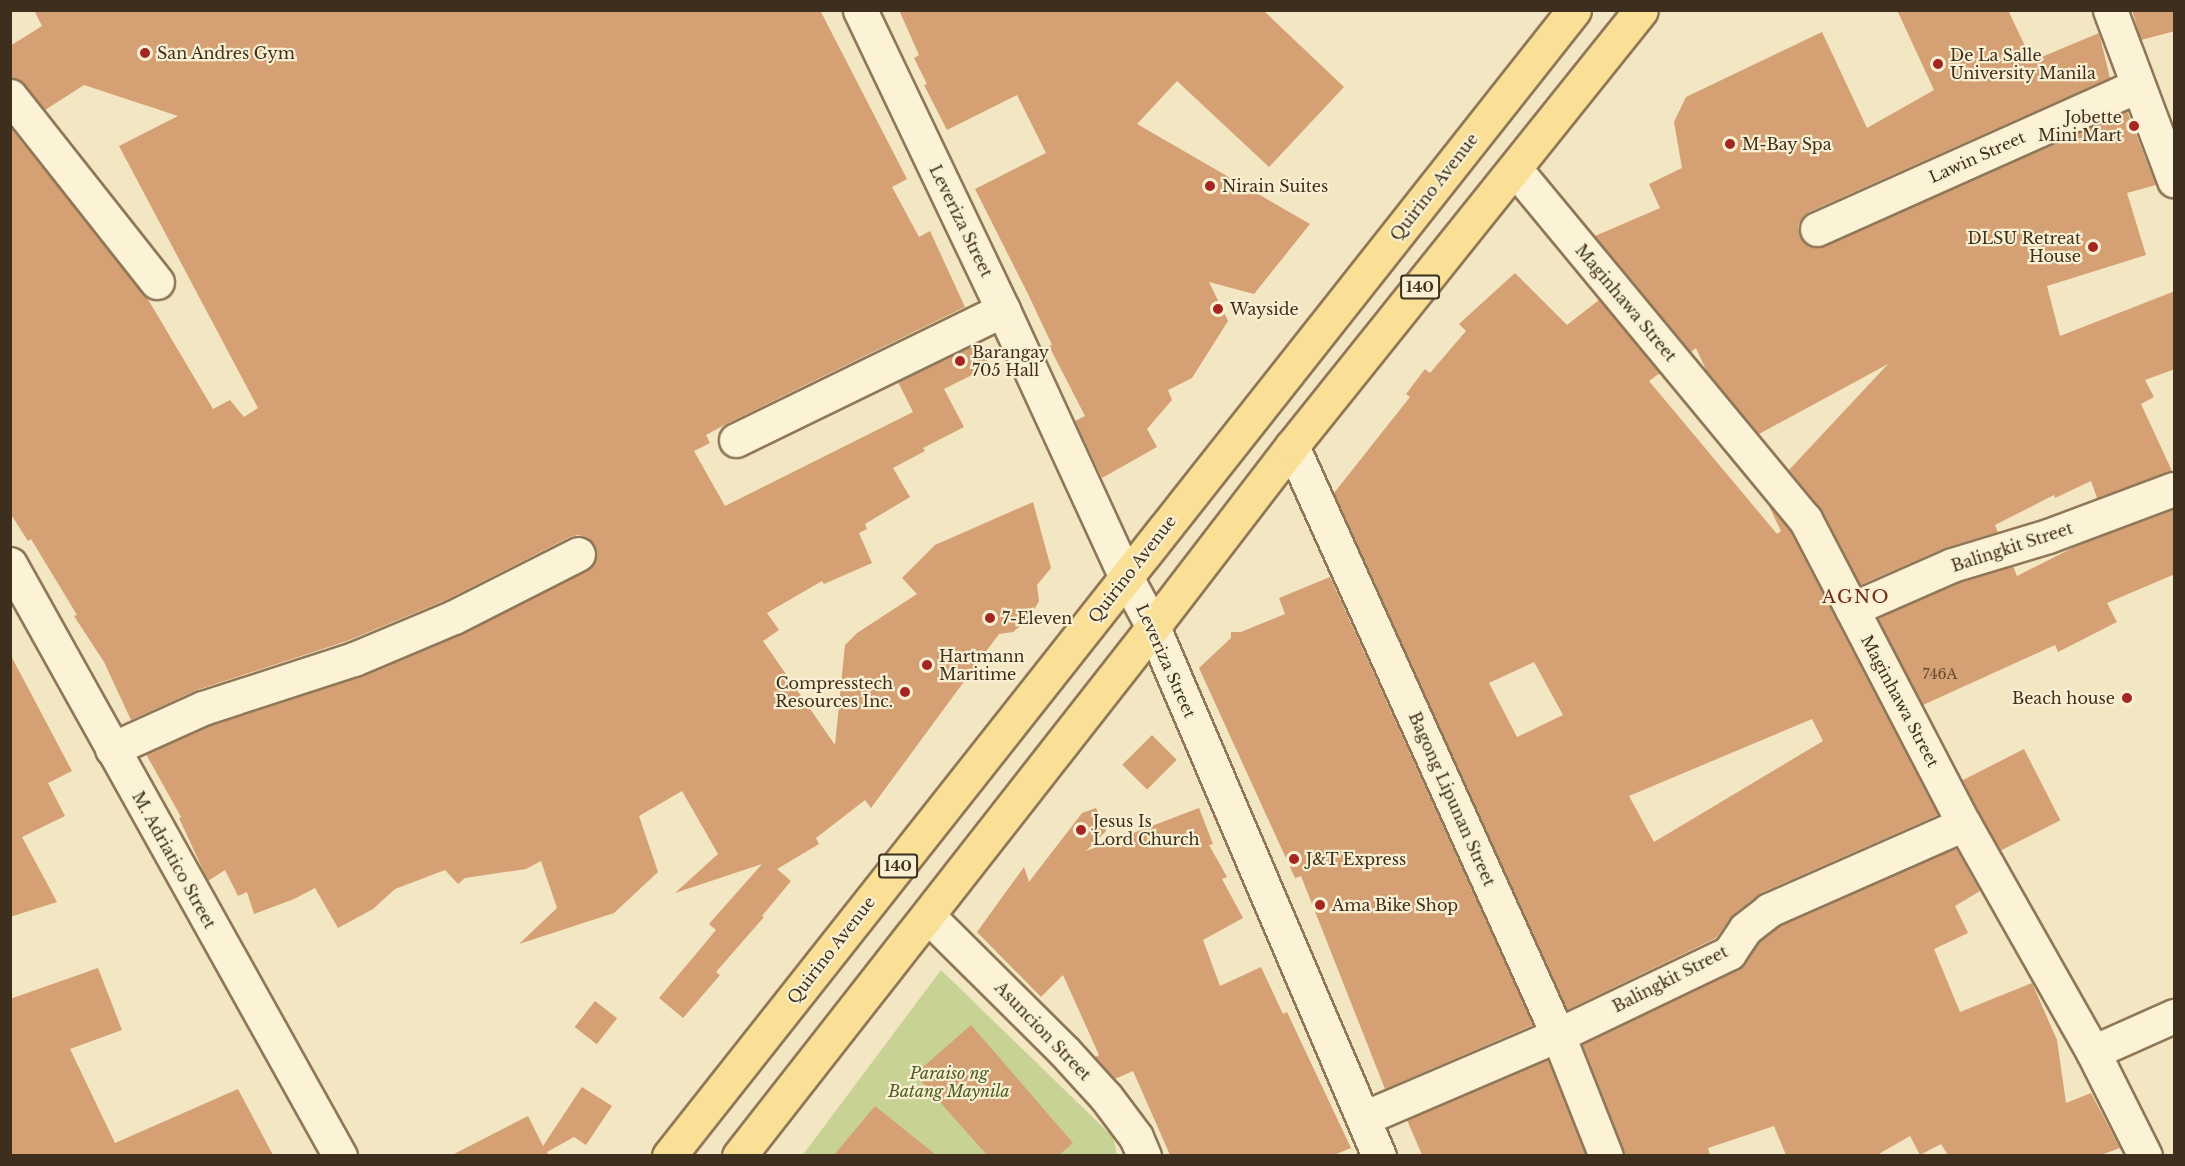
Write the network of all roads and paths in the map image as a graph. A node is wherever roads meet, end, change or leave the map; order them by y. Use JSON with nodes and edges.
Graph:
{"nodes":[{"id":1,"x":861,"y":10,"type":"edge"},
{"id":2,"x":1574,"y":10,"type":"edge"},
{"id":3,"x":1641,"y":10,"type":"edge"},
{"id":4,"x":2110,"y":10,"type":"edge"},
{"id":5,"x":2137,"y":86,"type":"junction"},
{"id":6,"x":10,"y":96,"type":"edge"},
{"id":7,"x":1515,"y":169,"type":"junction"},
{"id":8,"x":2175,"y":180,"type":"edge"},
{"id":9,"x":1817,"y":229,"type":"dead end"},
{"id":10,"x":157,"y":282,"type":"dead end"},
{"id":11,"x":1004,"y":310,"type":"junction"},
{"id":12,"x":736,"y":440,"type":"dead end"},
{"id":13,"x":1292,"y":446,"type":"junction"},
{"id":14,"x":2175,"y":489,"type":"edge"},
{"id":15,"x":578,"y":554,"type":"dead end"},
{"id":16,"x":10,"y":564,"type":"edge"},
{"id":17,"x":1126,"y":577,"type":"junction"},
{"id":18,"x":1852,"y":609,"type":"junction"},
{"id":19,"x":1153,"y":627,"type":"junction"},
{"id":20,"x":112,"y":749,"type":"junction"},
{"id":21,"x":1964,"y":824,"type":"junction"},
{"id":22,"x":928,"y":916,"type":"junction"},
{"id":23,"x":2175,"y":1016,"type":"edge"},
{"id":24,"x":1558,"y":1035,"type":"junction"},
{"id":25,"x":2093,"y":1052,"type":"junction"},
{"id":26,"x":1364,"y":1118,"type":"junction"},
{"id":27,"x":340,"y":1155,"type":"edge"},
{"id":28,"x":669,"y":1155,"type":"edge"},
{"id":29,"x":739,"y":1155,"type":"edge"},
{"id":30,"x":1144,"y":1155,"type":"edge"},
{"id":31,"x":1379,"y":1155,"type":"edge"},
{"id":32,"x":1606,"y":1155,"type":"edge"},
{"id":33,"x":2145,"y":1155,"type":"edge"}],
"edges":[{"from":1,"to":11,"type":"street","name":"Leveriza Street"},
{"from":2,"to":17,"type":"main road","name":"Quirino Avenue","number":"140"},
{"from":3,"to":7,"type":"main road","number":"140"},
{"from":4,"to":5,"type":"street"},
{"from":5,"to":8,"type":"street"},
{"from":5,"to":9,"type":"street","name":"Lawin Street"},
{"from":6,"to":10,"type":"street"},
{"from":7,"to":13,"type":"main road","number":"140"},
{"from":7,"to":18,"type":"street","name":"Maginhawa Street"},
{"from":11,"to":12,"type":"street"},
{"from":11,"to":17,"type":"street","name":"Leveriza Street"},
{"from":13,"to":19,"type":"main road","number":"140"},
{"from":13,"to":24,"type":"street","name":"Bagong Lipunan Street"},
{"from":14,"to":18,"type":"street","name":"Balingkit Street"},
{"from":15,"to":20,"type":"street"},
{"from":16,"to":20,"type":"street","name":"M. Adriatico Street"},
{"from":17,"to":19,"type":"street","name":"Leveriza Street"},
{"from":17,"to":28,"type":"main road","name":"Quirino Avenue","number":"140"},
{"from":18,"to":21,"type":"street","name":"Maginhawa Street"},
{"from":19,"to":22,"type":"main road","number":"140"},
{"from":19,"to":26,"type":"street","name":"Leveriza Street"},
{"from":20,"to":27,"type":"street","name":"M. Adriatico Street"},
{"from":21,"to":24,"type":"street","name":"Balingkit Street"},
{"from":21,"to":25,"type":"street","name":"Maginhawa Street"},
{"from":22,"to":29,"type":"main road","number":"140"},
{"from":22,"to":30,"type":"street","name":"Asuncion Street"},
{"from":23,"to":25,"type":"street"},
{"from":24,"to":26,"type":"street","name":"Balingkit Street"},
{"from":24,"to":32,"type":"street","name":"Bagong Lipunan Street"},
{"from":25,"to":33,"type":"street","name":"Maginhawa Street"},
{"from":26,"to":31,"type":"street","name":"Leveriza Street"}]}
